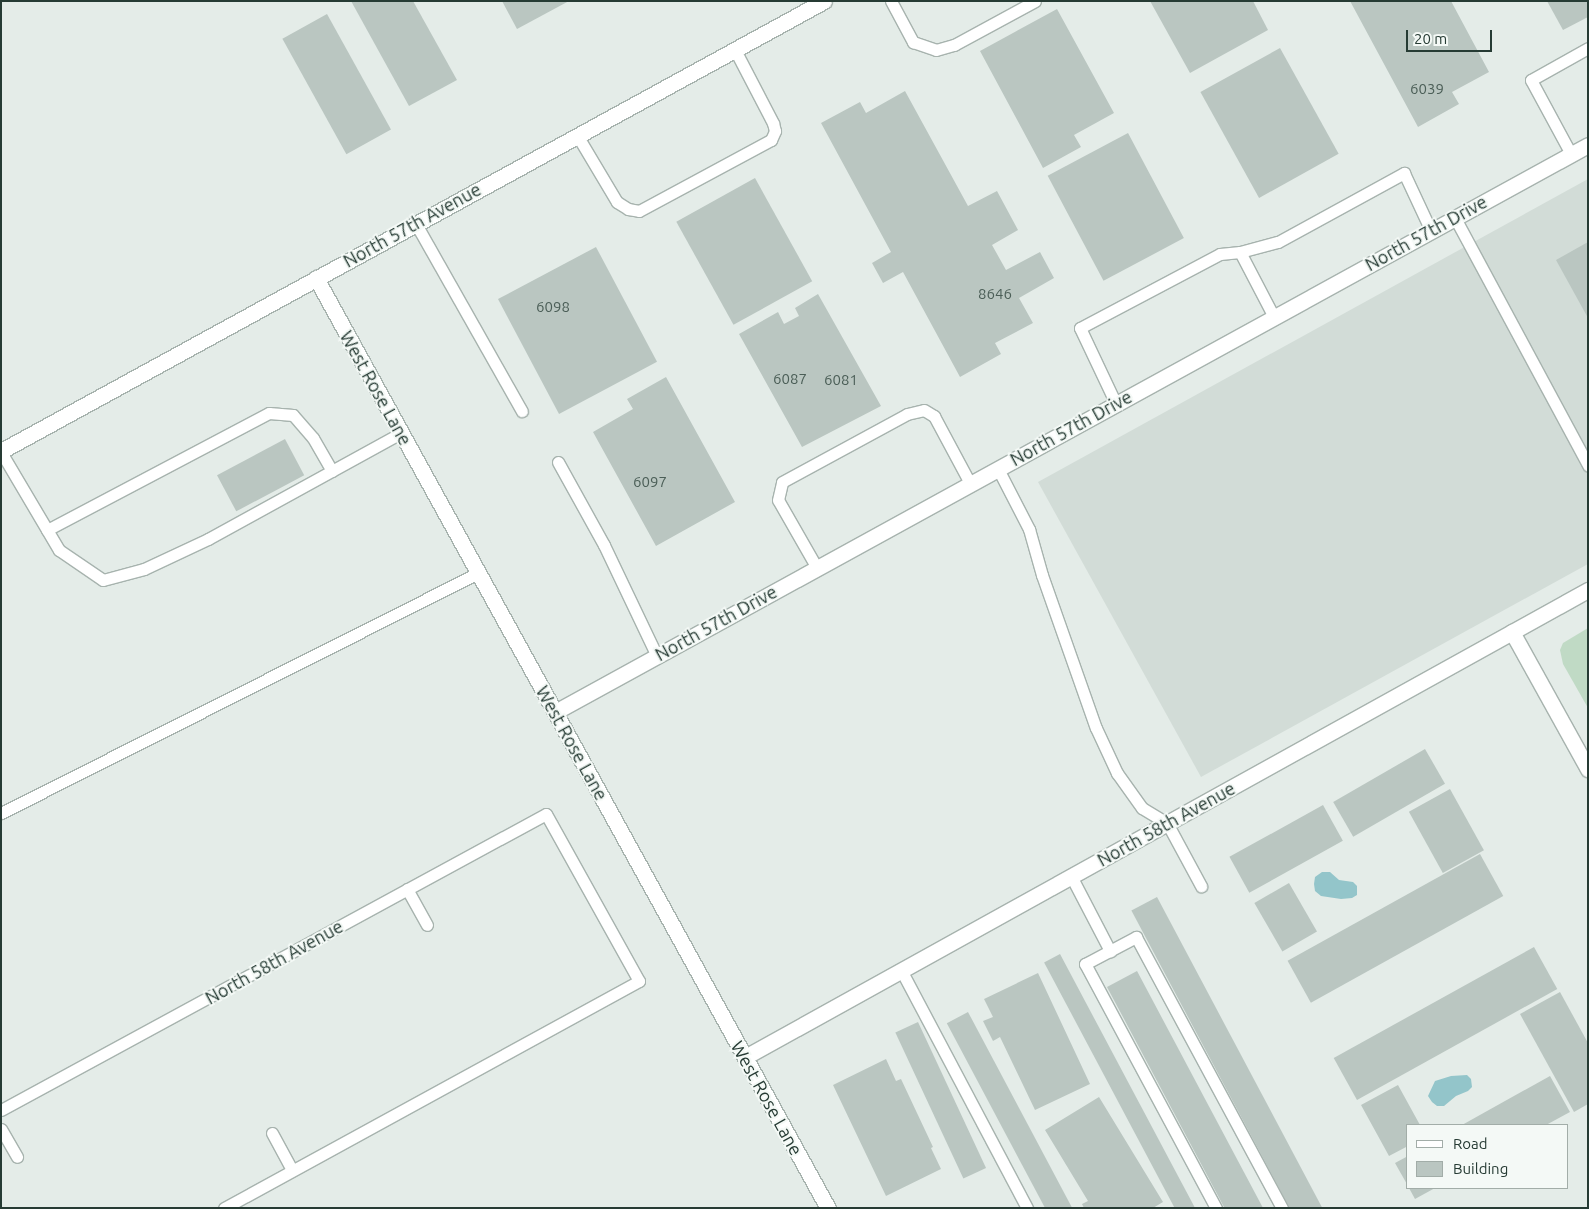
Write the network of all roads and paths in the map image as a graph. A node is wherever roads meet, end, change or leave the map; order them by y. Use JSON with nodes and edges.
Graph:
{"nodes":[{"id":1,"x":824,"y":1,"type":"edge"},
{"id":2,"x":891,"y":1,"type":"edge"},
{"id":3,"x":1035,"y":1,"type":"edge"},
{"id":4,"x":1588,"y":48,"type":"edge"},
{"id":5,"x":734,"y":50,"type":"junction"},
{"id":6,"x":577,"y":135,"type":"junction"},
{"id":7,"x":1588,"y":145,"type":"edge"},
{"id":8,"x":1571,"y":154,"type":"junction"},
{"id":9,"x":1455,"y":218,"type":"junction"},
{"id":10,"x":416,"y":224,"type":"junction"},
{"id":11,"x":1431,"y":231,"type":"junction"},
{"id":12,"x":1240,"y":252,"type":"junction"},
{"id":13,"x":316,"y":278,"type":"junction"},
{"id":14,"x":1274,"y":317,"type":"junction"},
{"id":15,"x":1116,"y":404,"type":"junction"},
{"id":16,"x":522,"y":411,"type":"dead end"},
{"id":17,"x":401,"y":433,"type":"junction"},
{"id":18,"x":1,"y":452,"type":"edge"},
{"id":19,"x":558,"y":462,"type":"dead end"},
{"id":20,"x":1588,"y":465,"type":"edge"},
{"id":21,"x":998,"y":469,"type":"junction"},
{"id":22,"x":332,"y":471,"type":"junction"},
{"id":23,"x":970,"y":484,"type":"junction"},
{"id":24,"x":47,"y":530,"type":"junction"},
{"id":25,"x":817,"y":568,"type":"junction"},
{"id":26,"x":478,"y":573,"type":"junction"},
{"id":27,"x":1588,"y":590,"type":"edge"},
{"id":28,"x":1512,"y":632,"type":"junction"},
{"id":29,"x":657,"y":656,"type":"junction"},
{"id":30,"x":555,"y":712,"type":"junction"},
{"id":31,"x":1588,"y":770,"type":"edge"},
{"id":32,"x":1,"y":813,"type":"edge"},
{"id":33,"x":1168,"y":823,"type":"junction"},
{"id":34,"x":1071,"y":876,"type":"junction"},
{"id":35,"x":1201,"y":886,"type":"dead end"},
{"id":36,"x":407,"y":889,"type":"junction"},
{"id":37,"x":427,"y":925,"type":"dead end"},
{"id":38,"x":1110,"y":951,"type":"junction"},
{"id":39,"x":901,"y":970,"type":"junction"},
{"id":40,"x":745,"y":1057,"type":"junction"},
{"id":41,"x":1,"y":1110,"type":"edge"},
{"id":42,"x":1,"y":1129,"type":"edge"},
{"id":43,"x":272,"y":1133,"type":"dead end"},
{"id":44,"x":17,"y":1157,"type":"dead end"},
{"id":45,"x":292,"y":1170,"type":"junction"},
{"id":46,"x":224,"y":1208,"type":"edge"},
{"id":47,"x":828,"y":1208,"type":"edge"},
{"id":48,"x":1027,"y":1208,"type":"edge"},
{"id":49,"x":1216,"y":1208,"type":"edge"},
{"id":50,"x":1282,"y":1208,"type":"edge"}],
"edges":[{"from":1,"to":5,"type":"street","name":"North 57th Avenue"},
{"from":2,"to":3,"type":"lane"},
{"from":4,"to":8,"type":"lane"},
{"from":5,"to":6,"type":"street","name":"North 57th Avenue"},
{"from":5,"to":6,"type":"lane"},
{"from":6,"to":10,"type":"street","name":"North 57th Avenue"},
{"from":7,"to":8,"type":"street","name":"North 57th Drive"},
{"from":8,"to":9,"type":"street","name":"North 57th Drive"},
{"from":9,"to":11,"type":"street","name":"North 57th Drive"},
{"from":9,"to":20,"type":"lane"},
{"from":10,"to":13,"type":"street","name":"North 57th Avenue"},
{"from":10,"to":16,"type":"lane"},
{"from":11,"to":12,"type":"lane"},
{"from":11,"to":14,"type":"street","name":"North 57th Drive"},
{"from":12,"to":14,"type":"lane"},
{"from":12,"to":15,"type":"lane"},
{"from":13,"to":17,"type":"street","name":"West Rose Lane"},
{"from":13,"to":18,"type":"street","name":"North 57th Avenue"},
{"from":14,"to":15,"type":"street","name":"North 57th Drive"},
{"from":15,"to":21,"type":"street","name":"North 57th Drive"},
{"from":17,"to":22,"type":"lane"},
{"from":17,"to":26,"type":"street","name":"West Rose Lane"},
{"from":18,"to":24,"type":"lane"},
{"from":19,"to":29,"type":"lane"},
{"from":21,"to":23,"type":"street","name":"North 57th Drive"},
{"from":21,"to":33,"type":"lane"},
{"from":22,"to":24,"type":"lane"},
{"from":22,"to":24,"type":"lane"},
{"from":23,"to":25,"type":"street","name":"North 57th Drive"},
{"from":23,"to":25,"type":"lane"},
{"from":25,"to":29,"type":"street","name":"North 57th Drive"},
{"from":26,"to":30,"type":"street","name":"West Rose Lane"},
{"from":26,"to":32,"type":"lane"},
{"from":27,"to":28,"type":"street","name":"North 58th Avenue"},
{"from":28,"to":31,"type":"street"},
{"from":28,"to":33,"type":"street","name":"North 58th Avenue"},
{"from":29,"to":30,"type":"street","name":"North 57th Drive"},
{"from":30,"to":40,"type":"street","name":"West Rose Lane"},
{"from":33,"to":34,"type":"street","name":"North 58th Avenue"},
{"from":33,"to":35,"type":"lane"},
{"from":34,"to":38,"type":"lane"},
{"from":34,"to":39,"type":"street","name":"North 58th Avenue"},
{"from":36,"to":37,"type":"lane"},
{"from":36,"to":41,"type":"lane","name":"North 58th Avenue"},
{"from":36,"to":45,"type":"lane","name":"North 58th Avenue"},
{"from":38,"to":49,"type":"lane"},
{"from":38,"to":50,"type":"lane"},
{"from":39,"to":40,"type":"street","name":"North 58th Avenue"},
{"from":39,"to":48,"type":"lane"},
{"from":40,"to":47,"type":"street","name":"West Rose Lane"},
{"from":42,"to":44,"type":"lane"},
{"from":43,"to":45,"type":"lane"},
{"from":45,"to":46,"type":"lane"}]}
